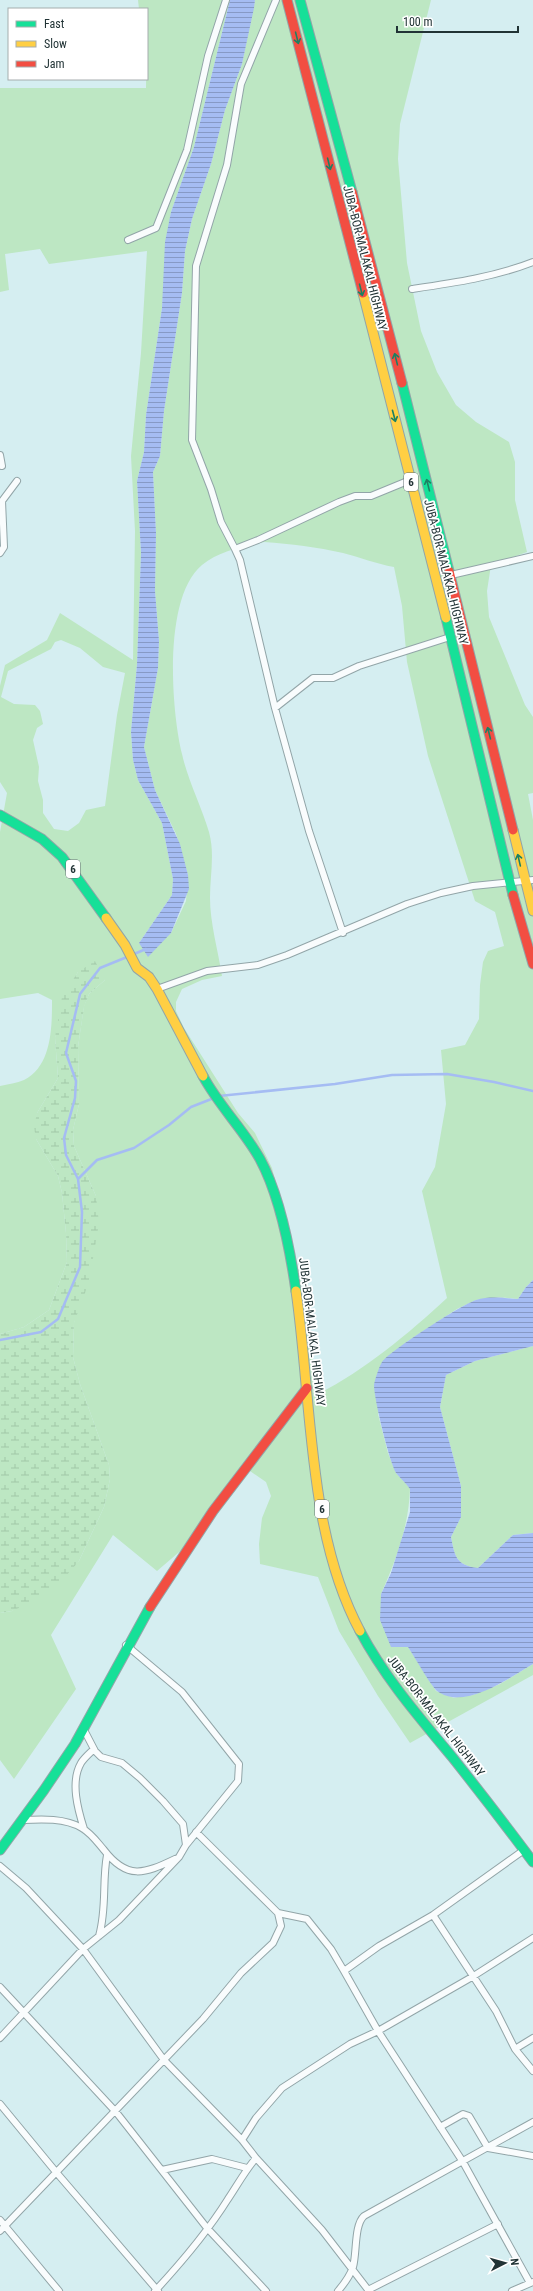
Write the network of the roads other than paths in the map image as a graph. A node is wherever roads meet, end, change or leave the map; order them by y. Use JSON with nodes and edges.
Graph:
{"nodes":[{"id":1,"x":226,"y":0,"type":"edge"},
{"id":2,"x":276,"y":0,"type":"edge"},
{"id":3,"x":288,"y":0,"type":"edge"},
{"id":4,"x":300,"y":0,"type":"edge"},
{"id":5,"x":128,"y":240,"type":"dead end"},
{"id":6,"x":533,"y":262,"type":"edge"},
{"id":7,"x":412,"y":289,"type":"dead end"},
{"id":8,"x":0,"y":455,"type":"edge"},
{"id":9,"x":2,"y":466,"type":"dead end"},
{"id":10,"x":410,"y":480,"type":"junction"},
{"id":11,"x":18,"y":481,"type":"dead end"},
{"id":12,"x":234,"y":549,"type":"junction"},
{"id":13,"x":0,"y":553,"type":"edge"},
{"id":14,"x":533,"y":556,"type":"edge"},
{"id":15,"x":451,"y":575,"type":"junction"},
{"id":16,"x":450,"y":637,"type":"junction"},
{"id":17,"x":275,"y":708,"type":"junction"},
{"id":18,"x":0,"y":815,"type":"edge"},
{"id":19,"x":529,"y":880,"type":"edge"},
{"id":20,"x":509,"y":882,"type":"junction"},
{"id":21,"x":533,"y":911,"type":"edge"},
{"id":22,"x":343,"y":933,"type":"junction"},
{"id":23,"x":533,"y":964,"type":"edge"},
{"id":24,"x":157,"y":989,"type":"junction"},
{"id":25,"x":307,"y":1388,"type":"junction"},
{"id":26,"x":126,"y":1645,"type":"junction"},
{"id":27,"x":84,"y":1728,"type":"junction"},
{"id":28,"x":94,"y":1749,"type":"junction"},
{"id":29,"x":23,"y":1820,"type":"junction"},
{"id":30,"x":84,"y":1829,"type":"junction"},
{"id":31,"x":196,"y":1832,"type":"junction"},
{"id":32,"x":186,"y":1845,"type":"junction"},
{"id":33,"x":0,"y":1850,"type":"edge"},
{"id":34,"x":524,"y":1850,"type":"junction"},
{"id":35,"x":107,"y":1855,"type":"junction"},
{"id":36,"x":179,"y":1857,"type":"junction"},
{"id":37,"x":533,"y":1862,"type":"edge"},
{"id":38,"x":0,"y":1866,"type":"edge"},
{"id":39,"x":278,"y":1913,"type":"junction"},
{"id":40,"x":433,"y":1915,"type":"junction"},
{"id":41,"x":100,"y":1936,"type":"junction"},
{"id":42,"x":533,"y":1938,"type":"edge"},
{"id":43,"x":83,"y":1949,"type":"junction"},
{"id":44,"x":344,"y":1971,"type":"junction"},
{"id":45,"x":472,"y":1977,"type":"junction"},
{"id":46,"x":0,"y":1987,"type":"edge"},
{"id":47,"x":23,"y":2013,"type":"junction"},
{"id":48,"x":378,"y":2031,"type":"junction"},
{"id":49,"x":0,"y":2038,"type":"edge"},
{"id":50,"x":533,"y":2038,"type":"edge"},
{"id":51,"x":515,"y":2048,"type":"junction"},
{"id":52,"x":164,"y":2060,"type":"junction"},
{"id":53,"x":533,"y":2071,"type":"edge"},
{"id":54,"x":0,"y":2104,"type":"edge"},
{"id":55,"x":116,"y":2112,"type":"junction"},
{"id":56,"x":533,"y":2122,"type":"edge"},
{"id":57,"x":440,"y":2127,"type":"junction"},
{"id":58,"x":242,"y":2140,"type":"junction"},
{"id":59,"x":488,"y":2148,"type":"junction"},
{"id":60,"x":533,"y":2156,"type":"edge"},
{"id":61,"x":256,"y":2158,"type":"junction"},
{"id":62,"x":463,"y":2162,"type":"junction"},
{"id":63,"x":248,"y":2168,"type":"junction"},
{"id":64,"x":162,"y":2170,"type":"junction"},
{"id":65,"x":56,"y":2172,"type":"junction"},
{"id":66,"x":0,"y":2220,"type":"edge"},
{"id":67,"x":498,"y":2224,"type":"junction"},
{"id":68,"x":5,"y":2225,"type":"junction"},
{"id":69,"x":207,"y":2228,"type":"junction"},
{"id":70,"x":0,"y":2232,"type":"edge"},
{"id":71,"x":352,"y":2268,"type":"junction"},
{"id":72,"x":532,"y":2282,"type":"edge"},
{"id":73,"x":59,"y":2291,"type":"edge"},
{"id":74,"x":155,"y":2291,"type":"edge"},
{"id":75,"x":158,"y":2291,"type":"edge"},
{"id":76,"x":266,"y":2291,"type":"edge"},
{"id":77,"x":338,"y":2291,"type":"edge"},
{"id":78,"x":369,"y":2291,"type":"edge"},
{"id":79,"x":512,"y":2291,"type":"edge"}],
"edges":[{"from":1,"to":5,"type":"street"},
{"from":2,"to":12,"type":"street"},
{"from":3,"to":10,"type":"main road","name":"JUBA-BOR-MALAKAL HIGHWAY","number":"6","one_way":true},
{"from":15,"to":4,"type":"main road","name":"JUBA-BOR-MALAKAL HIGHWAY","number":"6","one_way":true},
{"from":6,"to":7,"type":"street"},
{"from":8,"to":9,"type":"street"},
{"from":10,"to":12,"type":"street"},
{"from":10,"to":16,"type":"main road","name":"JUBA-BOR-MALAKAL HIGHWAY","number":"6"},
{"from":11,"to":13,"type":"street"},
{"from":12,"to":17,"type":"street"},
{"from":14,"to":15,"type":"street"},
{"from":19,"to":15,"type":"main road","name":"JUBA-BOR-MALAKAL HIGHWAY","number":"6","one_way":true},
{"from":16,"to":17,"type":"street"},
{"from":16,"to":20,"type":"main road","name":"JUBA-BOR-MALAKAL HIGHWAY","number":"6"},
{"from":17,"to":22,"type":"street"},
{"from":18,"to":24,"type":"main road","name":"JUBA-BOR-MALAKAL HIGHWAY","number":"6"},
{"from":19,"to":20,"type":"street"},
{"from":19,"to":21,"type":"main road","name":"JUBA-BOR-MALAKAL HIGHWAY","number":"6"},
{"from":20,"to":22,"type":"street"},
{"from":20,"to":23,"type":"main road","name":"JUBA-BOR-MALAKAL HIGHWAY","number":"6"},
{"from":22,"to":24,"type":"street"},
{"from":24,"to":25,"type":"main road","name":"JUBA-BOR-MALAKAL HIGHWAY","number":"6"},
{"from":25,"to":26,"type":"main road"},
{"from":25,"to":34,"type":"main road","name":"JUBA-BOR-MALAKAL HIGHWAY","number":"6"},
{"from":26,"to":27,"type":"main road"},
{"from":26,"to":31,"type":"street"},
{"from":27,"to":28,"type":"street"},
{"from":27,"to":29,"type":"main road"},
{"from":28,"to":30,"type":"street"},
{"from":28,"to":32,"type":"street"},
{"from":29,"to":30,"type":"street"},
{"from":29,"to":33,"type":"main road"},
{"from":30,"to":35,"type":"street"},
{"from":31,"to":32,"type":"street"},
{"from":31,"to":39,"type":"street"},
{"from":32,"to":36,"type":"street"},
{"from":34,"to":37,"type":"main road","name":"JUBA-BOR-MALAKAL HIGHWAY","number":"6"},
{"from":34,"to":40,"type":"street"},
{"from":35,"to":36,"type":"street"},
{"from":35,"to":41,"type":"street"},
{"from":36,"to":41,"type":"street"},
{"from":38,"to":43,"type":"street"},
{"from":39,"to":44,"type":"street"},
{"from":39,"to":52,"type":"street"},
{"from":40,"to":44,"type":"street"},
{"from":40,"to":45,"type":"street"},
{"from":41,"to":43,"type":"street"},
{"from":42,"to":45,"type":"street"},
{"from":43,"to":47,"type":"street"},
{"from":43,"to":52,"type":"street"},
{"from":44,"to":48,"type":"street"},
{"from":45,"to":48,"type":"street"},
{"from":45,"to":51,"type":"street"},
{"from":46,"to":47,"type":"street"},
{"from":47,"to":49,"type":"street"},
{"from":47,"to":55,"type":"street"},
{"from":48,"to":57,"type":"street"},
{"from":48,"to":58,"type":"street"},
{"from":50,"to":51,"type":"street"},
{"from":51,"to":53,"type":"street"},
{"from":52,"to":55,"type":"street"},
{"from":52,"to":58,"type":"street"},
{"from":54,"to":65,"type":"street"},
{"from":55,"to":64,"type":"street"},
{"from":55,"to":65,"type":"street"},
{"from":56,"to":59,"type":"street"},
{"from":57,"to":59,"type":"street"},
{"from":57,"to":62,"type":"street"},
{"from":58,"to":61,"type":"street"},
{"from":59,"to":60,"type":"street"},
{"from":59,"to":62,"type":"street"},
{"from":61,"to":63,"type":"street"},
{"from":61,"to":71,"type":"street"},
{"from":62,"to":67,"type":"street"},
{"from":62,"to":71,"type":"street"},
{"from":63,"to":64,"type":"street"},
{"from":63,"to":69,"type":"street"},
{"from":64,"to":69,"type":"street"},
{"from":65,"to":68,"type":"street"},
{"from":65,"to":75,"type":"street"},
{"from":66,"to":68,"type":"street"},
{"from":67,"to":72,"type":"street"},
{"from":67,"to":78,"type":"street"},
{"from":68,"to":70,"type":"street"},
{"from":68,"to":73,"type":"street"},
{"from":69,"to":74,"type":"street"},
{"from":69,"to":76,"type":"street"},
{"from":71,"to":77,"type":"street"},
{"from":71,"to":78,"type":"street"},
{"from":72,"to":79,"type":"street"}]}
